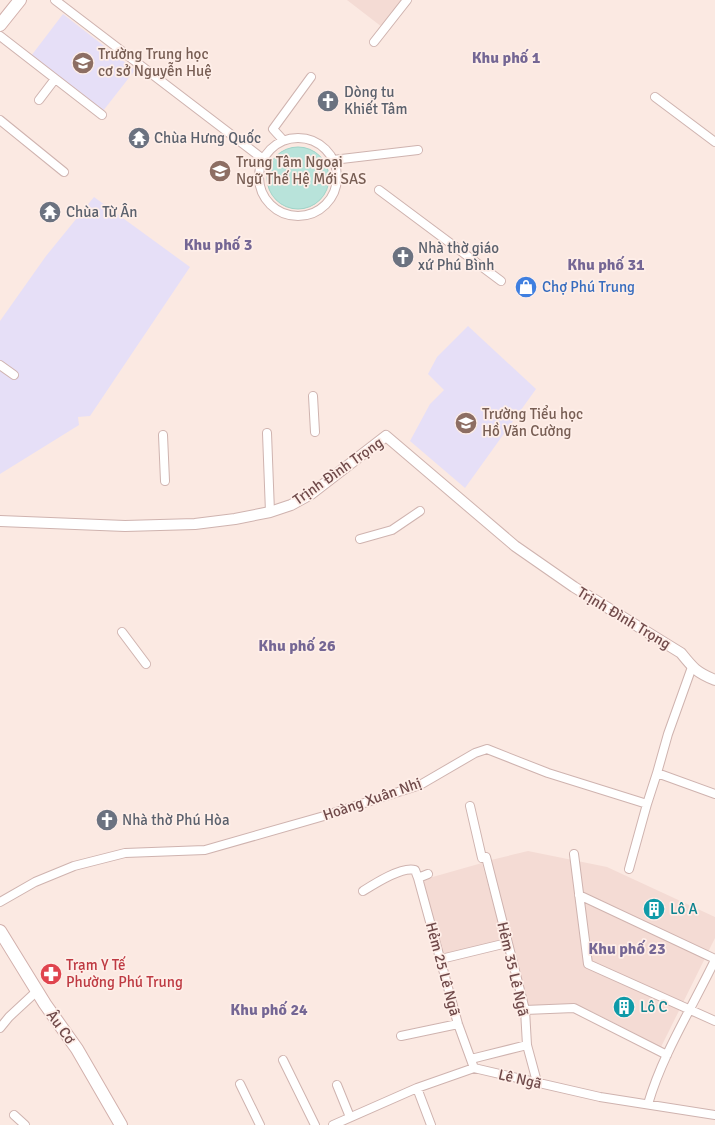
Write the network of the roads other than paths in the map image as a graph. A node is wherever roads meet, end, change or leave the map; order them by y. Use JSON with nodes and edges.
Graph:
{"nodes":[{"id":1,"x":20,"y":0,"type":"edge"},
{"id":2,"x":55,"y":0,"type":"edge"},
{"id":3,"x":407,"y":0,"type":"edge"},
{"id":4,"x":0,"y":25,"type":"edge"},
{"id":5,"x":0,"y":36,"type":"edge"},
{"id":6,"x":374,"y":42,"type":"dead end"},
{"id":7,"x":311,"y":77,"type":"dead end"},
{"id":8,"x":55,"y":79,"type":"junction"},
{"id":9,"x":655,"y":97,"type":"dead end"},
{"id":10,"x":40,"y":100,"type":"dead end"},
{"id":11,"x":102,"y":115,"type":"dead end"},
{"id":12,"x":0,"y":120,"type":"edge"},
{"id":13,"x":283,"y":140,"type":"junction"},
{"id":14,"x":715,"y":142,"type":"edge"},
{"id":15,"x":418,"y":150,"type":"dead end"},
{"id":16,"x":263,"y":158,"type":"junction"},
{"id":17,"x":333,"y":160,"type":"junction"},
{"id":18,"x":64,"y":172,"type":"dead end"},
{"id":19,"x":379,"y":190,"type":"dead end"},
{"id":20,"x":501,"y":281,"type":"dead end"},
{"id":21,"x":0,"y":365,"type":"edge"},
{"id":22,"x":14,"y":375,"type":"dead end"},
{"id":23,"x":313,"y":396,"type":"dead end"},
{"id":24,"x":315,"y":432,"type":"dead end"},
{"id":25,"x":267,"y":433,"type":"dead end"},
{"id":26,"x":163,"y":435,"type":"dead end"},
{"id":27,"x":165,"y":481,"type":"dead end"},
{"id":28,"x":420,"y":511,"type":"dead end"},
{"id":29,"x":270,"y":512,"type":"junction"},
{"id":30,"x":0,"y":521,"type":"edge"},
{"id":31,"x":360,"y":540,"type":"dead end"},
{"id":32,"x":122,"y":632,"type":"dead end"},
{"id":33,"x":146,"y":664,"type":"dead end"},
{"id":34,"x":692,"y":668,"type":"junction"},
{"id":35,"x":715,"y":680,"type":"edge"},
{"id":36,"x":657,"y":773,"type":"junction"},
{"id":37,"x":715,"y":794,"type":"edge"},
{"id":38,"x":647,"y":804,"type":"junction"},
{"id":39,"x":470,"y":806,"type":"dead end"},
{"id":40,"x":574,"y":854,"type":"dead end"},
{"id":41,"x":629,"y":869,"type":"dead end"},
{"id":42,"x":428,"y":874,"type":"dead end"},
{"id":43,"x":418,"y":878,"type":"junction"},
{"id":44,"x":363,"y":891,"type":"dead end"},
{"id":45,"x":579,"y":895,"type":"junction"},
{"id":46,"x":0,"y":902,"type":"edge"},
{"id":47,"x":0,"y":931,"type":"edge"},
{"id":48,"x":507,"y":943,"type":"junction"},
{"id":49,"x":441,"y":959,"type":"junction"},
{"id":50,"x":715,"y":959,"type":"edge"},
{"id":51,"x":37,"y":991,"type":"junction"},
{"id":52,"x":525,"y":1010,"type":"junction"},
{"id":53,"x":690,"y":1010,"type":"junction"},
{"id":54,"x":715,"y":1021,"type":"edge"},
{"id":55,"x":458,"y":1024,"type":"junction"},
{"id":56,"x":0,"y":1028,"type":"edge"},
{"id":57,"x":401,"y":1036,"type":"dead end"},
{"id":58,"x":527,"y":1045,"type":"junction"},
{"id":59,"x":667,"y":1055,"type":"junction"},
{"id":60,"x":471,"y":1059,"type":"junction"},
{"id":61,"x":283,"y":1060,"type":"dead end"},
{"id":62,"x":474,"y":1068,"type":"junction"},
{"id":63,"x":537,"y":1082,"type":"junction"},
{"id":64,"x":240,"y":1084,"type":"dead end"},
{"id":65,"x":337,"y":1085,"type":"dead end"},
{"id":66,"x":417,"y":1088,"type":"junction"},
{"id":67,"x":648,"y":1104,"type":"junction"},
{"id":68,"x":14,"y":1115,"type":"dead end"},
{"id":69,"x":715,"y":1115,"type":"edge"},
{"id":70,"x":350,"y":1117,"type":"junction"},
{"id":71,"x":26,"y":1125,"type":"edge"},
{"id":72,"x":121,"y":1125,"type":"edge"},
{"id":73,"x":260,"y":1125,"type":"edge"},
{"id":74,"x":315,"y":1125,"type":"edge"},
{"id":75,"x":334,"y":1125,"type":"edge"},
{"id":76,"x":431,"y":1125,"type":"edge"}],
"edges":[{"from":1,"to":4,"type":"main road"},
{"from":2,"to":16,"type":"street"},
{"from":3,"to":6,"type":"street"},
{"from":5,"to":8,"type":"street"},
{"from":7,"to":13,"type":"street"},
{"from":8,"to":10,"type":"street"},
{"from":8,"to":11,"type":"street"},
{"from":9,"to":14,"type":"street"},
{"from":12,"to":18,"type":"street"},
{"from":13,"to":16,"type":"street"},
{"from":13,"to":17,"type":"street"},
{"from":15,"to":17,"type":"street"},
{"from":16,"to":17,"type":"street"},
{"from":19,"to":20,"type":"street"},
{"from":21,"to":22,"type":"street"},
{"from":23,"to":24,"type":"street"},
{"from":25,"to":29,"type":"street"},
{"from":26,"to":27,"type":"street"},
{"from":28,"to":31,"type":"street"},
{"from":29,"to":30,"type":"street","name":"Trịnh Đình Trọng"},
{"from":29,"to":34,"type":"street","name":"Trịnh Đình Trọng"},
{"from":32,"to":33,"type":"street"},
{"from":34,"to":35,"type":"street","name":"Trịnh Đình Trọng"},
{"from":34,"to":36,"type":"street"},
{"from":36,"to":37,"type":"street"},
{"from":36,"to":38,"type":"street"},
{"from":38,"to":41,"type":"street"},
{"from":38,"to":46,"type":"street","name":"Hoàng Xuân Nhị"},
{"from":39,"to":48,"type":"street","name":"Hẻm 35 Lê Ngã"},
{"from":40,"to":45,"type":"street"},
{"from":42,"to":43,"type":"street"},
{"from":43,"to":44,"type":"street"},
{"from":43,"to":49,"type":"street","name":"Hẻm 25 Lê Ngã"},
{"from":45,"to":50,"type":"street"},
{"from":45,"to":53,"type":"street"},
{"from":47,"to":51,"type":"main road","name":"Âu Cơ"},
{"from":48,"to":49,"type":"street"},
{"from":48,"to":52,"type":"street","name":"Hẻm 35 Lê Ngã"},
{"from":49,"to":55,"type":"street","name":"Hẻm 25 Lê Ngã"},
{"from":50,"to":53,"type":"street"},
{"from":51,"to":56,"type":"street"},
{"from":51,"to":72,"type":"main road","name":"Âu Cơ"},
{"from":52,"to":58,"type":"street","name":"Hẻm 35 Lê Ngã"},
{"from":52,"to":59,"type":"street"},
{"from":53,"to":54,"type":"street"},
{"from":53,"to":59,"type":"street"},
{"from":55,"to":57,"type":"street"},
{"from":55,"to":60,"type":"street","name":"Hẻm 25 Lê Ngã"},
{"from":58,"to":60,"type":"street"},
{"from":58,"to":63,"type":"street","name":"Hẻm 35 Lê Ngã"},
{"from":59,"to":67,"type":"street"},
{"from":60,"to":62,"type":"street","name":"Hẻm 25 Lê Ngã"},
{"from":61,"to":74,"type":"street"},
{"from":62,"to":63,"type":"street","name":"Lê Ngã"},
{"from":62,"to":66,"type":"street"},
{"from":63,"to":67,"type":"street","name":"Lê Ngã"},
{"from":64,"to":73,"type":"street"},
{"from":65,"to":70,"type":"street"},
{"from":66,"to":70,"type":"street"},
{"from":66,"to":76,"type":"street"},
{"from":67,"to":69,"type":"street","name":"Lê Ngã"},
{"from":68,"to":71,"type":"street"},
{"from":70,"to":75,"type":"street"}]}
